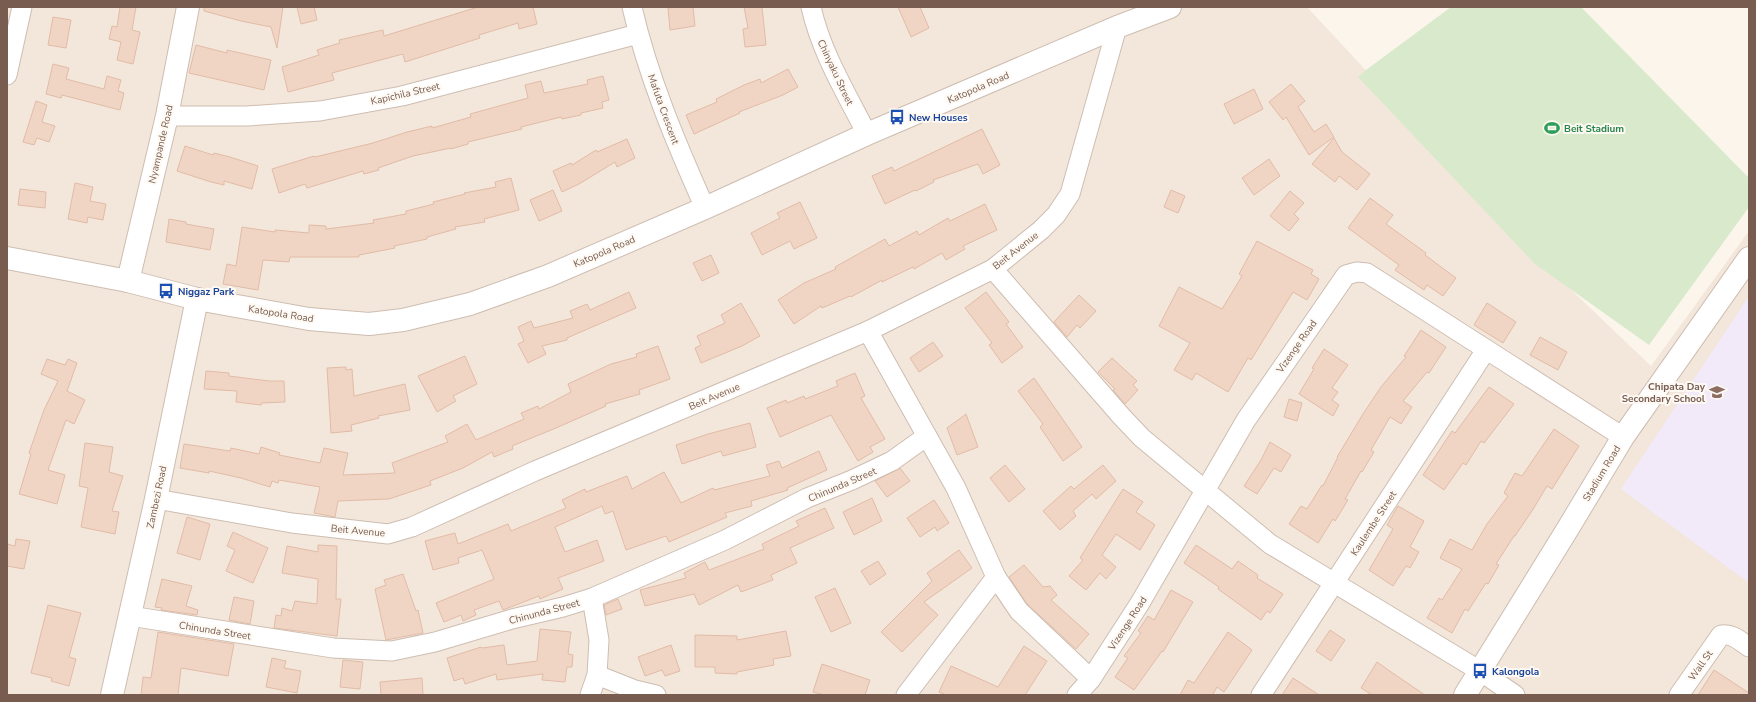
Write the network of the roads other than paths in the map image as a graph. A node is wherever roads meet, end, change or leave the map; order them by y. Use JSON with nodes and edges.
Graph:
{"nodes":[{"id":1,"x":22,"y":7,"type":"edge"},
{"id":2,"x":188,"y":7,"type":"edge"},
{"id":3,"x":632,"y":7,"type":"edge"},
{"id":4,"x":811,"y":7,"type":"edge"},
{"id":5,"x":1170,"y":7,"type":"edge"},
{"id":6,"x":1117,"y":27,"type":"junction"},
{"id":7,"x":638,"y":34,"type":"junction"},
{"id":8,"x":7,"y":75,"type":"edge"},
{"id":9,"x":167,"y":116,"type":"junction"},
{"id":10,"x":867,"y":134,"type":"junction"},
{"id":11,"x":705,"y":208,"type":"junction"},
{"id":12,"x":7,"y":258,"type":"edge"},
{"id":13,"x":1749,"y":258,"type":"edge"},
{"id":14,"x":993,"y":269,"type":"junction"},
{"id":15,"x":128,"y":280,"type":"junction"},
{"id":16,"x":197,"y":299,"type":"junction"},
{"id":17,"x":868,"y":331,"type":"junction"},
{"id":18,"x":1486,"y":350,"type":"junction"},
{"id":19,"x":927,"y":436,"type":"junction"},
{"id":20,"x":1623,"y":437,"type":"junction"},
{"id":21,"x":1207,"y":490,"type":"junction"},
{"id":22,"x":156,"y":499,"type":"junction"},
{"id":23,"x":996,"y":578,"type":"junction"},
{"id":24,"x":1334,"y":583,"type":"junction"},
{"id":25,"x":592,"y":598,"type":"junction"},
{"id":26,"x":130,"y":616,"type":"junction"},
{"id":27,"x":1749,"y":647,"type":"edge"},
{"id":28,"x":1480,"y":671,"type":"junction"},
{"id":29,"x":597,"y":675,"type":"junction"},
{"id":30,"x":1091,"y":679,"type":"junction"},
{"id":31,"x":112,"y":695,"type":"edge"},
{"id":32,"x":590,"y":695,"type":"edge"},
{"id":33,"x":656,"y":695,"type":"edge"},
{"id":34,"x":906,"y":695,"type":"edge"},
{"id":35,"x":1077,"y":695,"type":"edge"},
{"id":36,"x":1261,"y":695,"type":"edge"},
{"id":37,"x":1465,"y":695,"type":"edge"},
{"id":38,"x":1515,"y":695,"type":"edge"},
{"id":39,"x":1679,"y":695,"type":"edge"}],
"edges":[{"from":1,"to":8,"type":"street"},
{"from":2,"to":9,"type":"street","name":"Nyampande Road"},
{"from":3,"to":7,"type":"street","name":"Mafuta Crescent"},
{"from":4,"to":10,"type":"street","name":"Chinyaku Street"},
{"from":5,"to":6,"type":"street","name":"Katopola Road"},
{"from":6,"to":10,"type":"street","name":"Katopola Road"},
{"from":6,"to":14,"type":"street","name":"Beit Avenue"},
{"from":7,"to":9,"type":"street","name":"Kapichila Street"},
{"from":7,"to":11,"type":"street","name":"Mafuta Crescent"},
{"from":9,"to":15,"type":"street","name":"Nyampande Road"},
{"from":10,"to":11,"type":"street","name":"Katopola Road"},
{"from":11,"to":16,"type":"street","name":"Katopola Road"},
{"from":12,"to":15,"type":"street","name":"Katopola Road"},
{"from":13,"to":20,"type":"street","name":"Stadium Road"},
{"from":14,"to":17,"type":"street","name":"Beit Avenue"},
{"from":14,"to":21,"type":"street"},
{"from":15,"to":16,"type":"street","name":"Katopola Road"},
{"from":16,"to":22,"type":"street","name":"Zambezi Road"},
{"from":17,"to":19,"type":"street"},
{"from":17,"to":22,"type":"street","name":"Beit Avenue"},
{"from":18,"to":20,"type":"street","name":"Vizenge Road"},
{"from":18,"to":21,"type":"street","name":"Vizenge Road"},
{"from":18,"to":24,"type":"street","name":"Kaulembe Street"},
{"from":19,"to":23,"type":"street"},
{"from":19,"to":25,"type":"street","name":"Chinunda Street"},
{"from":20,"to":28,"type":"street","name":"Stadium Road"},
{"from":21,"to":24,"type":"street"},
{"from":21,"to":30,"type":"street","name":"Vizenge Road"},
{"from":22,"to":26,"type":"street","name":"Zambezi Road"},
{"from":23,"to":30,"type":"street"},
{"from":23,"to":34,"type":"street"},
{"from":24,"to":28,"type":"street"},
{"from":24,"to":36,"type":"street","name":"Kaulembe Street"},
{"from":25,"to":26,"type":"street","name":"Chinunda Street"},
{"from":25,"to":29,"type":"street"},
{"from":26,"to":31,"type":"street","name":"Zambezi Road"},
{"from":27,"to":39,"type":"street","name":"Wall St"},
{"from":28,"to":37,"type":"street","name":"Stadium Road"},
{"from":28,"to":38,"type":"street"},
{"from":29,"to":32,"type":"street"},
{"from":29,"to":33,"type":"street"},
{"from":30,"to":35,"type":"street","name":"Vizenge Road"}]}
